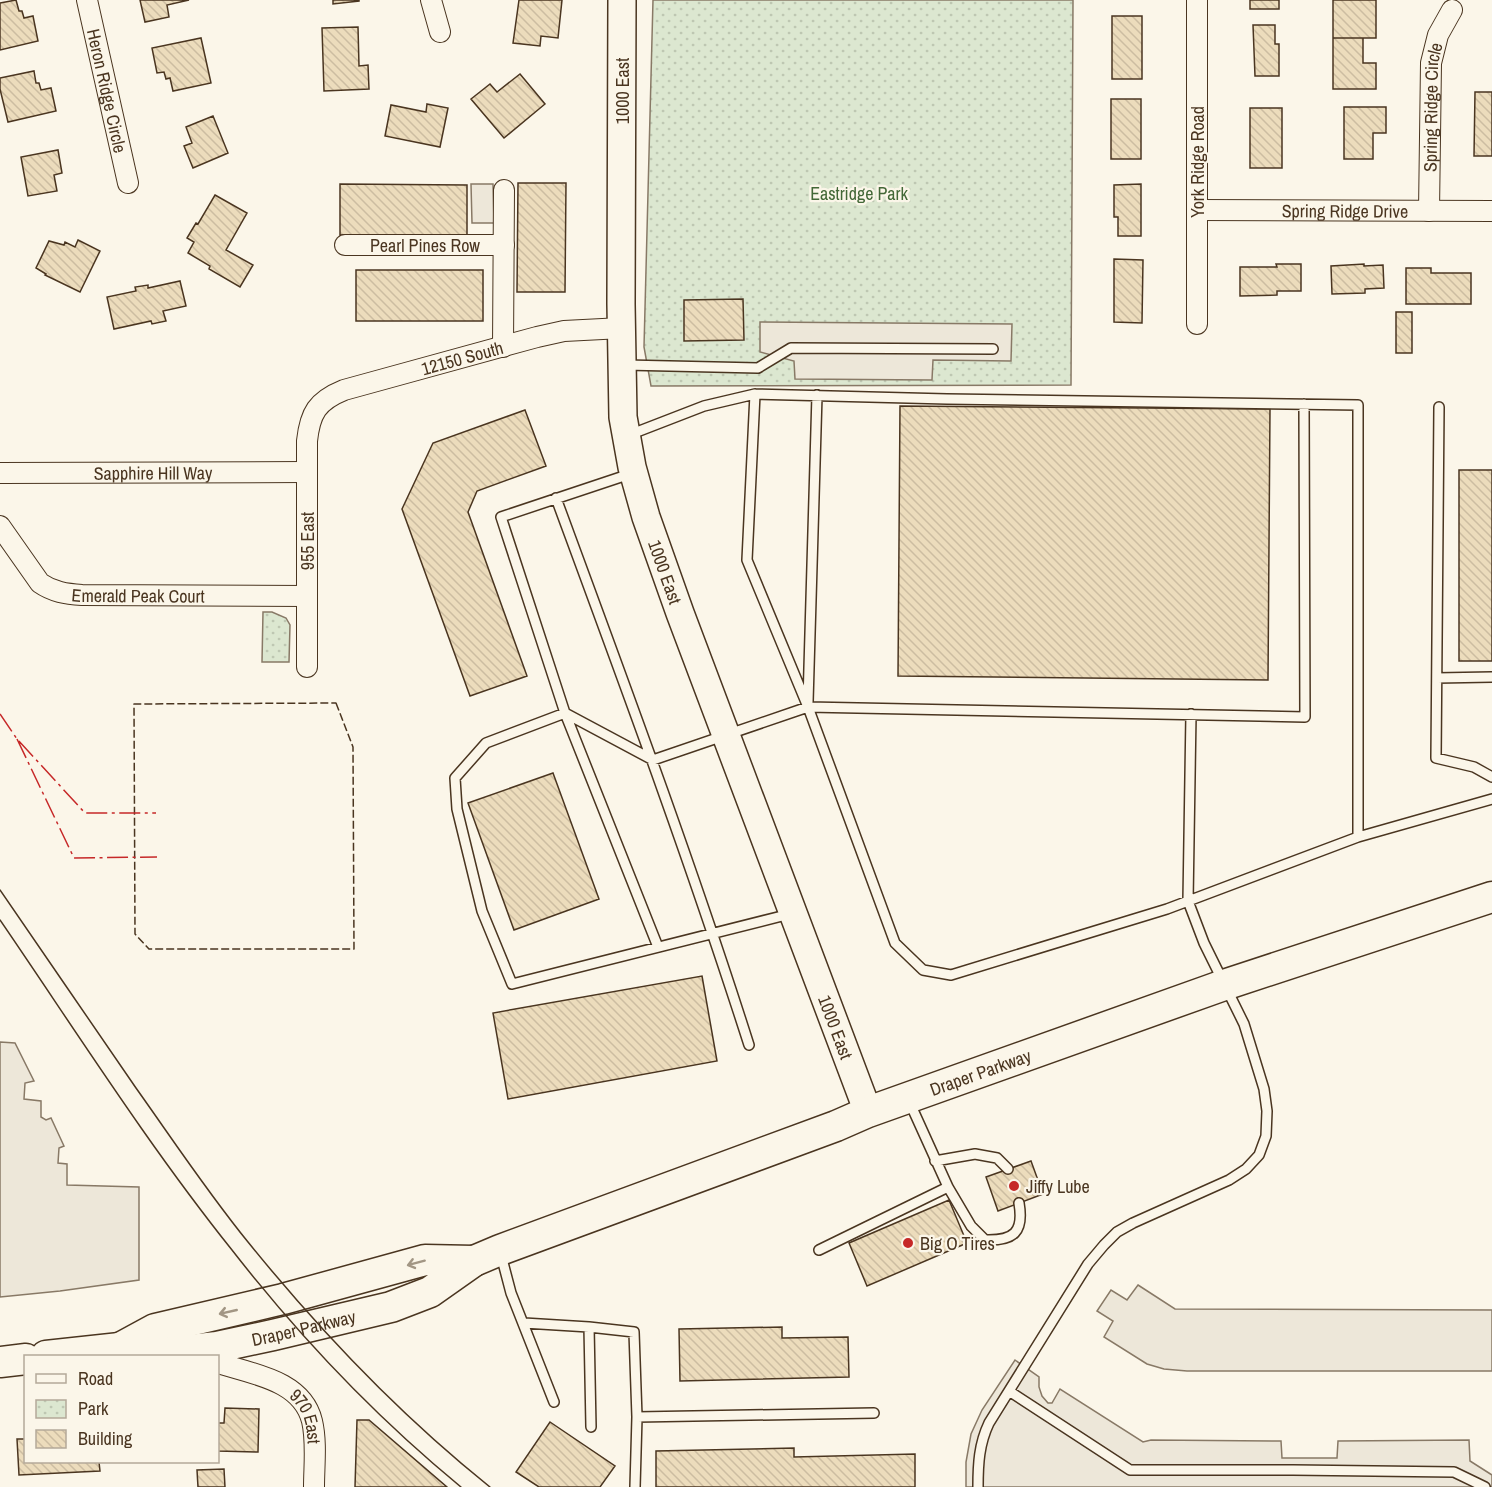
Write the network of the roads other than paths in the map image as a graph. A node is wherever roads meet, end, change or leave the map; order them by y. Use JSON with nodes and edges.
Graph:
{"nodes":[{"id":1,"x":87,"y":0,"type":"edge"},
{"id":2,"x":431,"y":0,"type":"edge"},
{"id":3,"x":622,"y":0,"type":"edge"},
{"id":4,"x":1197,"y":0,"type":"edge"},
{"id":5,"x":1452,"y":10,"type":"dead end"},
{"id":6,"x":440,"y":32,"type":"dead end"},
{"id":7,"x":128,"y":183,"type":"dead end"},
{"id":8,"x":504,"y":190,"type":"dead end"},
{"id":9,"x":1198,"y":210,"type":"junction"},
{"id":10,"x":1430,"y":211,"type":"junction"},
{"id":11,"x":1492,"y":211,"type":"edge"},
{"id":12,"x":345,"y":245,"type":"dead end"},
{"id":13,"x":504,"y":245,"type":"junction"},
{"id":14,"x":1197,"y":324,"type":"dead end"},
{"id":15,"x":622,"y":328,"type":"junction"},
{"id":16,"x":503,"y":347,"type":"junction"},
{"id":17,"x":993,"y":349,"type":"dead end"},
{"id":18,"x":622,"y":365,"type":"junction"},
{"id":19,"x":754,"y":394,"type":"junction"},
{"id":20,"x":817,"y":395,"type":"junction"},
{"id":21,"x":1304,"y":404,"type":"junction"},
{"id":22,"x":1439,"y":407,"type":"dead end"},
{"id":23,"x":312,"y":415,"type":"joint"},
{"id":24,"x":627,"y":435,"type":"junction"},
{"id":25,"x":306,"y":472,"type":"junction"},
{"id":26,"x":634,"y":472,"type":"junction"},
{"id":27,"x":0,"y":473,"type":"edge"},
{"id":28,"x":556,"y":498,"type":"junction"},
{"id":29,"x":0,"y":526,"type":"edge"},
{"id":30,"x":307,"y":596,"type":"junction"},
{"id":31,"x":307,"y":667,"type":"dead end"},
{"id":32,"x":1492,"y":677,"type":"edge"},
{"id":33,"x":1437,"y":678,"type":"junction"},
{"id":34,"x":808,"y":707,"type":"junction"},
{"id":35,"x":565,"y":713,"type":"junction"},
{"id":36,"x":1191,"y":714,"type":"junction"},
{"id":37,"x":726,"y":735,"type":"junction"},
{"id":38,"x":653,"y":760,"type":"junction"},
{"id":39,"x":1492,"y":777,"type":"edge"},
{"id":40,"x":1492,"y":800,"type":"edge"},
{"id":41,"x":1358,"y":837,"type":"junction"},
{"id":42,"x":1492,"y":897,"type":"edge"},
{"id":43,"x":1188,"y":901,"type":"junction"},
{"id":44,"x":792,"y":913,"type":"junction"},
{"id":45,"x":713,"y":933,"type":"junction"},
{"id":46,"x":658,"y":947,"type":"junction"},
{"id":47,"x":1224,"y":985,"type":"junction"},
{"id":48,"x":749,"y":1045,"type":"dead end"},
{"id":49,"x":908,"y":1099,"type":"junction"},
{"id":50,"x":868,"y":1112,"type":"junction"},
{"id":51,"x":935,"y":1161,"type":"junction"},
{"id":52,"x":1008,"y":1169,"type":"dead end"},
{"id":53,"x":948,"y":1188,"type":"junction"},
{"id":54,"x":1019,"y":1203,"type":"dead end"},
{"id":55,"x":819,"y":1250,"type":"dead end"},
{"id":56,"x":487,"y":1255,"type":"junction"},
{"id":57,"x":524,"y":1323,"type":"junction"},
{"id":58,"x":588,"y":1328,"type":"junction"},
{"id":59,"x":120,"y":1348,"type":"junction"},
{"id":60,"x":191,"y":1353,"type":"edge"},
{"id":61,"x":55,"y":1355,"type":"edge"},
{"id":62,"x":24,"y":1359,"type":"edge"},
{"id":63,"x":0,"y":1362,"type":"edge"},
{"id":64,"x":219,"y":1363,"type":"edge"},
{"id":65,"x":1009,"y":1390,"type":"junction"},
{"id":66,"x":554,"y":1402,"type":"dead end"},
{"id":67,"x":874,"y":1413,"type":"dead end"},
{"id":68,"x":637,"y":1417,"type":"junction"},
{"id":69,"x":591,"y":1427,"type":"dead end"},
{"id":70,"x":314,"y":1487,"type":"edge"},
{"id":71,"x":635,"y":1487,"type":"edge"},
{"id":72,"x":978,"y":1487,"type":"edge"},
{"id":73,"x":1485,"y":1487,"type":"edge"}],
"edges":[{"from":1,"to":7,"type":"street","name":"Heron Ridge Circle"},
{"from":2,"to":6,"type":"street"},
{"from":3,"to":15,"type":"street","name":"1000 East"},
{"from":4,"to":9,"type":"street","name":"York Ridge Road"},
{"from":5,"to":10,"type":"street","name":"Spring Ridge Circle"},
{"from":8,"to":13,"type":"street"},
{"from":9,"to":10,"type":"street","name":"Spring Ridge Drive"},
{"from":9,"to":14,"type":"street","name":"York Ridge Road"},
{"from":10,"to":11,"type":"street","name":"Spring Ridge Drive"},
{"from":12,"to":13,"type":"street","name":"Pearl Pines Row"},
{"from":13,"to":16,"type":"street"},
{"from":15,"to":16,"type":"street","name":"12150 South"},
{"from":15,"to":18,"type":"street","name":"1000 East"},
{"from":16,"to":23,"type":"street","name":"12150 South"},
{"from":17,"to":18,"type":"lane"},
{"from":18,"to":24,"type":"street","name":"1000 East"},
{"from":19,"to":20,"type":"lane"},
{"from":19,"to":24,"type":"lane"},
{"from":19,"to":34,"type":"lane"},
{"from":20,"to":21,"type":"lane"},
{"from":20,"to":34,"type":"lane"},
{"from":21,"to":36,"type":"lane"},
{"from":21,"to":41,"type":"lane"},
{"from":22,"to":33,"type":"lane"},
{"from":23,"to":25,"type":"street","name":"955 East"},
{"from":24,"to":26,"type":"street","name":"1000 East"},
{"from":25,"to":27,"type":"street","name":"Sapphire Hill Way"},
{"from":25,"to":30,"type":"street","name":"955 East"},
{"from":26,"to":28,"type":"lane"},
{"from":26,"to":37,"type":"street","name":"1000 East"},
{"from":28,"to":35,"type":"lane"},
{"from":28,"to":38,"type":"lane"},
{"from":29,"to":30,"type":"street","name":"Emerald Peak Court"},
{"from":30,"to":31,"type":"street","name":"955 East"},
{"from":32,"to":33,"type":"lane"},
{"from":33,"to":39,"type":"lane"},
{"from":34,"to":36,"type":"lane"},
{"from":34,"to":37,"type":"lane"},
{"from":34,"to":43,"type":"lane"},
{"from":35,"to":38,"type":"lane"},
{"from":35,"to":46,"type":"lane"},
{"from":35,"to":46,"type":"lane"},
{"from":36,"to":43,"type":"lane"},
{"from":37,"to":38,"type":"lane"},
{"from":37,"to":44,"type":"street","name":"1000 East"},
{"from":38,"to":45,"type":"lane"},
{"from":40,"to":41,"type":"lane"},
{"from":41,"to":43,"type":"lane"},
{"from":42,"to":47,"type":"main road","name":"Draper Parkway"},
{"from":43,"to":47,"type":"lane"},
{"from":44,"to":45,"type":"lane"},
{"from":44,"to":50,"type":"street","name":"1000 East"},
{"from":45,"to":46,"type":"lane"},
{"from":45,"to":48,"type":"lane"},
{"from":47,"to":49,"type":"main road","name":"Draper Parkway"},
{"from":47,"to":65,"type":"lane"},
{"from":49,"to":50,"type":"main road","name":"Draper Parkway"},
{"from":49,"to":51,"type":"lane"},
{"from":50,"to":56,"type":"main road","name":"Draper Parkway"},
{"from":51,"to":52,"type":"lane"},
{"from":51,"to":53,"type":"lane"},
{"from":53,"to":54,"type":"lane"},
{"from":53,"to":55,"type":"lane"},
{"from":56,"to":57,"type":"lane"},
{"from":56,"to":59,"type":"main road","name":"Draper Parkway","one_way":true},
{"from":56,"to":60,"type":"main road","name":"Draper Parkway"},
{"from":57,"to":58,"type":"lane"},
{"from":57,"to":66,"type":"lane"},
{"from":58,"to":68,"type":"lane"},
{"from":58,"to":69,"type":"lane"},
{"from":59,"to":60,"type":"main road","name":"Draper Parkway"},
{"from":59,"to":61,"type":"main road","name":"Draper Parkway"},
{"from":62,"to":63,"type":"main road"},
{"from":64,"to":70,"type":"street","name":"970 East"},
{"from":65,"to":72,"type":"lane"},
{"from":65,"to":73,"type":"lane"},
{"from":67,"to":68,"type":"lane"},
{"from":68,"to":71,"type":"lane"}]}
